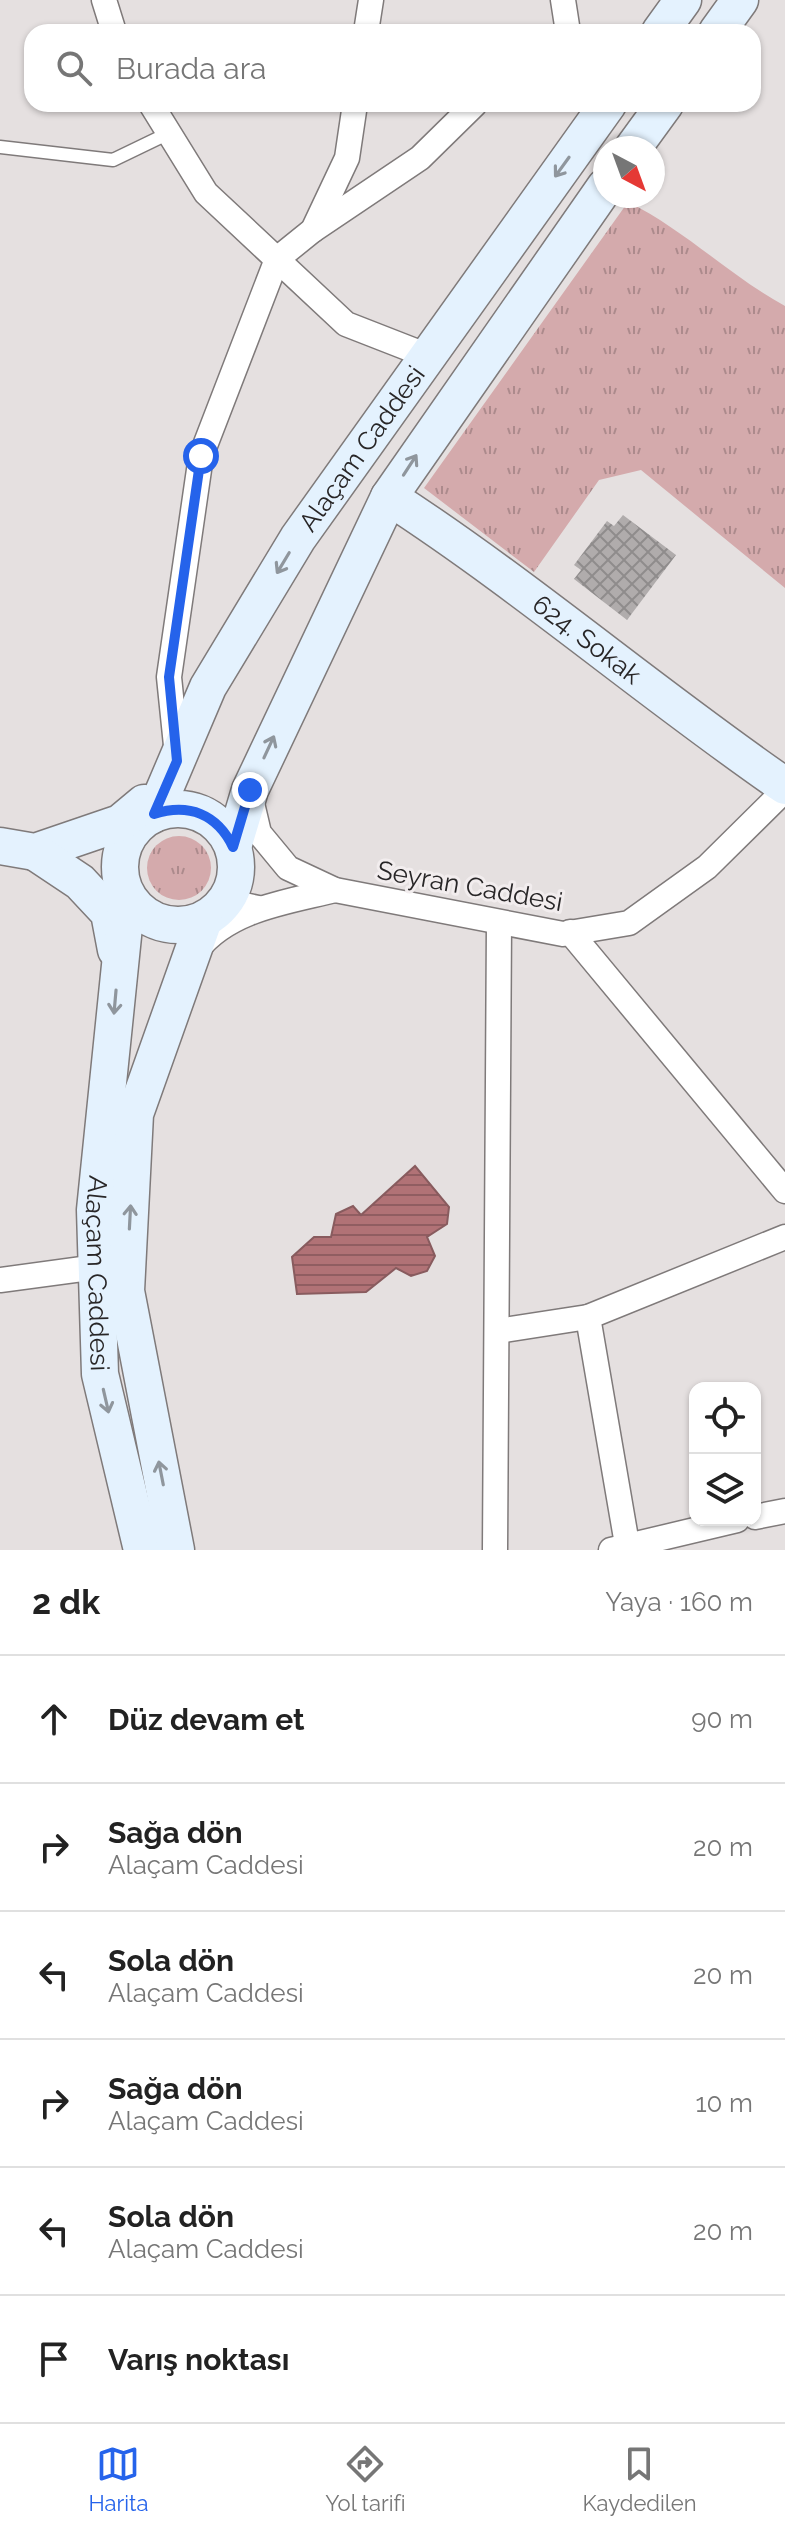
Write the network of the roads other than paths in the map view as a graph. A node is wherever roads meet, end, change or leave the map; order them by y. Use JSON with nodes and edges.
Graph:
{"nodes":[{"id":1,"x":104,"y":0,"type":"edge"},
{"id":2,"x":371,"y":0,"type":"edge"},
{"id":3,"x":683,"y":0,"type":"edge"},
{"id":4,"x":740,"y":0,"type":"edge"},
{"id":5,"x":112,"y":24,"type":"edge"},
{"id":6,"x":367,"y":24,"type":"edge"},
{"id":7,"x":666,"y":24,"type":"edge"},
{"id":8,"x":723,"y":24,"type":"edge"},
{"id":9,"x":156,"y":112,"type":"edge"},
{"id":10,"x":354,"y":112,"type":"edge"},
{"id":11,"x":467,"y":112,"type":"edge"},
{"id":12,"x":601,"y":112,"type":"edge"},
{"id":13,"x":659,"y":112,"type":"edge"},
{"id":14,"x":169,"y":133,"type":"junction"},
{"id":15,"x":642,"y":136,"type":"edge"},
{"id":16,"x":0,"y":147,"type":"edge"},
{"id":17,"x":593,"y":204,"type":"edge"},
{"id":18,"x":313,"y":230,"type":"junction"},
{"id":19,"x":277,"y":259,"type":"junction"},
{"id":20,"x":428,"y":356,"type":"junction"},
{"id":21,"x":389,"y":497,"type":"junction"},
{"id":22,"x":177,"y":761,"type":"junction"},
{"id":23,"x":785,"y":788,"type":"edge"},
{"id":24,"x":250,"y":790,"type":"junction"},
{"id":25,"x":136,"y":821,"type":"junction"},
{"id":26,"x":0,"y":846,"type":"edge"},
{"id":27,"x":233,"y":847,"type":"junction"},
{"id":28,"x":35,"y":852,"type":"junction"},
{"id":29,"x":288,"y":868,"type":"junction"},
{"id":30,"x":80,"y":882,"type":"junction"},
{"id":31,"x":335,"y":890,"type":"junction"},
{"id":32,"x":126,"y":895,"type":"junction"},
{"id":33,"x":229,"y":910,"type":"junction"},
{"id":34,"x":499,"y":923,"type":"junction"},
{"id":35,"x":570,"y":932,"type":"junction"},
{"id":36,"x":118,"y":962,"type":"junction"},
{"id":37,"x":184,"y":968,"type":"junction"},
{"id":38,"x":785,"y":1191,"type":"edge"},
{"id":39,"x":785,"y":1237,"type":"edge"},
{"id":40,"x":97,"y":1267,"type":"junction"},
{"id":41,"x":0,"y":1280,"type":"edge"},
{"id":42,"x":588,"y":1317,"type":"junction"},
{"id":43,"x":498,"y":1331,"type":"junction"},
{"id":44,"x":785,"y":1511,"type":"edge"},
{"id":45,"x":761,"y":1516,"type":"edge"},
{"id":46,"x":712,"y":1526,"type":"edge"},
{"id":47,"x":622,"y":1548,"type":"edge"},
{"id":48,"x":142,"y":1550,"type":"edge"},
{"id":49,"x":176,"y":1550,"type":"edge"},
{"id":50,"x":495,"y":1550,"type":"edge"}],
"edges":[{"from":1,"to":5,"type":"street"},
{"from":2,"to":6,"type":"street"},
{"from":3,"to":7,"type":"main road"},
{"from":4,"to":8,"type":"main road"},
{"from":9,"to":14,"type":"street"},
{"from":10,"to":18,"type":"street"},
{"from":11,"to":18,"type":"street"},
{"from":12,"to":20,"type":"main road","name":"Alaçam Caddesi","one_way":true},
{"from":13,"to":15,"type":"main road"},
{"from":14,"to":16,"type":"lane"},
{"from":14,"to":19,"type":"street"},
{"from":21,"to":17,"type":"main road","name":"Alaçam Caddesi","one_way":true},
{"from":18,"to":19,"type":"street"},
{"from":19,"to":20,"type":"street"},
{"from":19,"to":22,"type":"street"},
{"from":20,"to":22,"type":"main road","name":"Alaçam Caddesi","one_way":true},
{"from":21,"to":23,"type":"main road","name":"624. Sokak"},
{"from":24,"to":21,"type":"main road","name":"Alaçam Caddesi","one_way":true},
{"from":22,"to":25,"type":"main road","name":"Alaçam Caddesi"},
{"from":23,"to":35,"type":"street","name":"Seyran Caddesi"},
{"from":24,"to":27,"type":"main road","name":"Alaçam Caddesi"},
{"from":24,"to":29,"type":"street","name":"Seyran Caddesi"},
{"from":25,"to":27,"type":"main road"},
{"from":25,"to":28,"type":"main road"},
{"from":25,"to":32,"type":"main road","name":"Alaçam Caddesi"},
{"from":26,"to":28,"type":"main road"},
{"from":27,"to":29,"type":"street","name":"Seyran Caddesi"},
{"from":27,"to":33,"type":"main road","name":"Alaçam Caddesi"},
{"from":28,"to":30,"type":"main road"},
{"from":29,"to":31,"type":"street","name":"Seyran Caddesi"},
{"from":30,"to":32,"type":"main road"},
{"from":30,"to":36,"type":"main road"},
{"from":31,"to":33,"type":"street","name":"Seyran Caddesi"},
{"from":31,"to":34,"type":"street","name":"Seyran Caddesi"},
{"from":32,"to":33,"type":"main road"},
{"from":32,"to":36,"type":"main road","name":"Alaçam Caddesi"},
{"from":33,"to":37,"type":"main road","name":"Alaçam Caddesi"},
{"from":33,"to":37,"type":"street","name":"Seyran Caddesi"},
{"from":34,"to":35,"type":"street","name":"Seyran Caddesi"},
{"from":34,"to":43,"type":"street"},
{"from":35,"to":38,"type":"street"},
{"from":36,"to":40,"type":"main road","name":"Alaçam Caddesi","one_way":true},
{"from":49,"to":37,"type":"main road","name":"Alaçam Caddesi","one_way":true},
{"from":39,"to":42,"type":"street"},
{"from":40,"to":41,"type":"street"},
{"from":40,"to":48,"type":"main road","name":"Alaçam Caddesi","one_way":true},
{"from":42,"to":43,"type":"street"},
{"from":42,"to":47,"type":"street"},
{"from":43,"to":50,"type":"street"},
{"from":44,"to":45,"type":"street"},
{"from":46,"to":47,"type":"street"}]}
